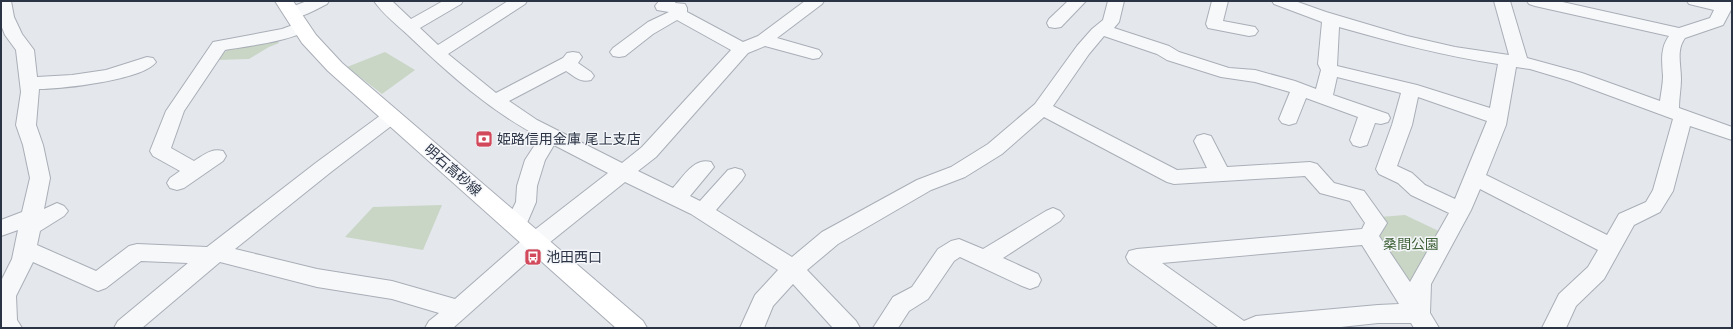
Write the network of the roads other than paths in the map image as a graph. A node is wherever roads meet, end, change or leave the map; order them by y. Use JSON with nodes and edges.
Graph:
{"nodes":[{"id":1,"x":3,"y":1,"type":"edge"},
{"id":2,"x":321,"y":1,"type":"edge"},
{"id":3,"x":382,"y":1,"type":"edge"},
{"id":4,"x":454,"y":1,"type":"edge"},
{"id":5,"x":519,"y":1,"type":"edge"},
{"id":6,"x":816,"y":1,"type":"edge"},
{"id":7,"x":1078,"y":1,"type":"edge"},
{"id":8,"x":1116,"y":1,"type":"edge"},
{"id":9,"x":1220,"y":1,"type":"edge"},
{"id":10,"x":1280,"y":1,"type":"edge"},
{"id":11,"x":1502,"y":1,"type":"edge"},
{"id":12,"x":1535,"y":1,"type":"edge"},
{"id":13,"x":1695,"y":1,"type":"edge"},
{"id":14,"x":1726,"y":4,"type":"edge"},
{"id":15,"x":673,"y":7,"type":"edge"},
{"id":16,"x":292,"y":14,"type":"edge"},
{"id":17,"x":1331,"y":19,"type":"junction"},
{"id":18,"x":1055,"y":23,"type":"dead end"},
{"id":19,"x":410,"y":27,"type":"junction"},
{"id":20,"x":1102,"y":30,"type":"junction"},
{"id":21,"x":1249,"y":31,"type":"dead end"},
{"id":22,"x":1679,"y":34,"type":"junction"},
{"id":23,"x":764,"y":40,"type":"junction"},
{"id":24,"x":742,"y":49,"type":"junction"},
{"id":25,"x":619,"y":52,"type":"dead end"},
{"id":26,"x":437,"y":53,"type":"junction"},
{"id":27,"x":813,"y":54,"type":"dead end"},
{"id":28,"x":147,"y":62,"type":"dead end"},
{"id":29,"x":1514,"y":62,"type":"junction"},
{"id":30,"x":1330,"y":70,"type":"junction"},
{"id":31,"x":585,"y":76,"type":"dead end"},
{"id":32,"x":29,"y":83,"type":"junction"},
{"id":33,"x":1300,"y":89,"type":"junction"},
{"id":34,"x":1411,"y":89,"type":"junction"},
{"id":35,"x":1323,"y":98,"type":"junction"},
{"id":36,"x":495,"y":101,"type":"junction"},
{"id":37,"x":1042,"y":108,"type":"junction"},
{"id":38,"x":1676,"y":113,"type":"junction"},
{"id":39,"x":392,"y":116,"type":"junction"},
{"id":40,"x":1498,"y":118,"type":"junction"},
{"id":41,"x":1289,"y":119,"type":"dead end"},
{"id":42,"x":1732,"y":134,"type":"edge"},
{"id":43,"x":551,"y":135,"type":"junction"},
{"id":44,"x":1360,"y":140,"type":"dead end"},
{"id":45,"x":1204,"y":141,"type":"dead end"},
{"id":46,"x":216,"y":156,"type":"dead end"},
{"id":47,"x":704,"y":167,"type":"dead end"},
{"id":48,"x":195,"y":170,"type":"junction"},
{"id":49,"x":624,"y":173,"type":"junction"},
{"id":50,"x":1220,"y":174,"type":"junction"},
{"id":51,"x":735,"y":175,"type":"dead end"},
{"id":52,"x":1475,"y":178,"type":"junction"},
{"id":53,"x":177,"y":183,"type":"dead end"},
{"id":54,"x":676,"y":198,"type":"junction"},
{"id":55,"x":1461,"y":210,"type":"junction"},
{"id":56,"x":57,"y":211,"type":"dead end"},
{"id":57,"x":703,"y":212,"type":"junction"},
{"id":58,"x":1037,"y":220,"type":"dead end"},
{"id":59,"x":31,"y":222,"type":"junction"},
{"id":60,"x":516,"y":224,"type":"junction"},
{"id":61,"x":1,"y":228,"type":"edge"},
{"id":62,"x":1368,"y":236,"type":"junction"},
{"id":63,"x":536,"y":241,"type":"junction"},
{"id":64,"x":1611,"y":247,"type":"junction"},
{"id":65,"x":26,"y":249,"type":"junction"},
{"id":66,"x":212,"y":254,"type":"junction"},
{"id":67,"x":984,"y":259,"type":"junction"},
{"id":68,"x":792,"y":269,"type":"junction"},
{"id":69,"x":1030,"y":280,"type":"dead end"},
{"id":70,"x":458,"y":310,"type":"junction"},
{"id":71,"x":1423,"y":320,"type":"edge"},
{"id":72,"x":5,"y":325,"type":"edge"},
{"id":73,"x":126,"y":328,"type":"edge"},
{"id":74,"x":436,"y":328,"type":"edge"},
{"id":75,"x":634,"y":328,"type":"edge"},
{"id":76,"x":752,"y":328,"type":"edge"},
{"id":77,"x":848,"y":328,"type":"edge"},
{"id":78,"x":885,"y":328,"type":"edge"},
{"id":79,"x":1237,"y":328,"type":"edge"},
{"id":80,"x":1251,"y":328,"type":"edge"},
{"id":81,"x":1554,"y":328,"type":"edge"}],
"edges":[{"from":1,"to":32,"type":"street"},
{"from":2,"to":16,"type":"street"},
{"from":3,"to":19,"type":"street"},
{"from":4,"to":19,"type":"street"},
{"from":5,"to":26,"type":"street"},
{"from":6,"to":23,"type":"street"},
{"from":7,"to":18,"type":"street"},
{"from":8,"to":20,"type":"street"},
{"from":9,"to":21,"type":"street"},
{"from":10,"to":17,"type":"street"},
{"from":11,"to":29,"type":"street"},
{"from":12,"to":22,"type":"street"},
{"from":13,"to":14,"type":"street"},
{"from":14,"to":22,"type":"street"},
{"from":15,"to":24,"type":"street"},
{"from":15,"to":25,"type":"street"},
{"from":16,"to":39,"type":"main road","name":"明石高砂線"},
{"from":16,"to":48,"type":"street"},
{"from":17,"to":29,"type":"street"},
{"from":17,"to":30,"type":"street"},
{"from":19,"to":26,"type":"street"},
{"from":20,"to":33,"type":"street"},
{"from":20,"to":37,"type":"street"},
{"from":22,"to":38,"type":"street"},
{"from":23,"to":24,"type":"street"},
{"from":23,"to":27,"type":"street"},
{"from":24,"to":49,"type":"street"},
{"from":26,"to":36,"type":"street"},
{"from":28,"to":32,"type":"street"},
{"from":29,"to":38,"type":"street"},
{"from":29,"to":40,"type":"street"},
{"from":30,"to":34,"type":"street"},
{"from":30,"to":35,"type":"street"},
{"from":31,"to":36,"type":"street"},
{"from":32,"to":59,"type":"street"},
{"from":33,"to":35,"type":"street"},
{"from":33,"to":41,"type":"street"},
{"from":34,"to":40,"type":"street"},
{"from":34,"to":55,"type":"street"},
{"from":35,"to":44,"type":"street"},
{"from":36,"to":43,"type":"street"},
{"from":37,"to":50,"type":"street"},
{"from":37,"to":68,"type":"street"},
{"from":38,"to":42,"type":"street"},
{"from":38,"to":64,"type":"street"},
{"from":39,"to":60,"type":"main road","name":"明石高砂線"},
{"from":39,"to":66,"type":"street"},
{"from":40,"to":52,"type":"street"},
{"from":43,"to":49,"type":"street"},
{"from":43,"to":60,"type":"street"},
{"from":45,"to":50,"type":"street"},
{"from":46,"to":48,"type":"street"},
{"from":47,"to":54,"type":"street"},
{"from":48,"to":53,"type":"street"},
{"from":49,"to":54,"type":"street"},
{"from":49,"to":63,"type":"street"},
{"from":50,"to":62,"type":"street"},
{"from":51,"to":57,"type":"street"},
{"from":52,"to":55,"type":"street"},
{"from":52,"to":64,"type":"street"},
{"from":54,"to":57,"type":"street"},
{"from":55,"to":71,"type":"street"},
{"from":56,"to":59,"type":"street"},
{"from":57,"to":68,"type":"street"},
{"from":58,"to":67,"type":"street"},
{"from":59,"to":61,"type":"street"},
{"from":59,"to":65,"type":"street"},
{"from":60,"to":63,"type":"main road","name":"明石高砂線"},
{"from":62,"to":71,"type":"street"},
{"from":62,"to":79,"type":"street"},
{"from":63,"to":70,"type":"street"},
{"from":63,"to":75,"type":"main road","name":"明石高砂線"},
{"from":64,"to":81,"type":"street"},
{"from":65,"to":66,"type":"street"},
{"from":65,"to":72,"type":"street"},
{"from":66,"to":70,"type":"street"},
{"from":66,"to":73,"type":"street"},
{"from":67,"to":69,"type":"street"},
{"from":67,"to":78,"type":"street"},
{"from":68,"to":76,"type":"street"},
{"from":68,"to":77,"type":"street"},
{"from":70,"to":74,"type":"street"},
{"from":71,"to":80,"type":"street"}]}
